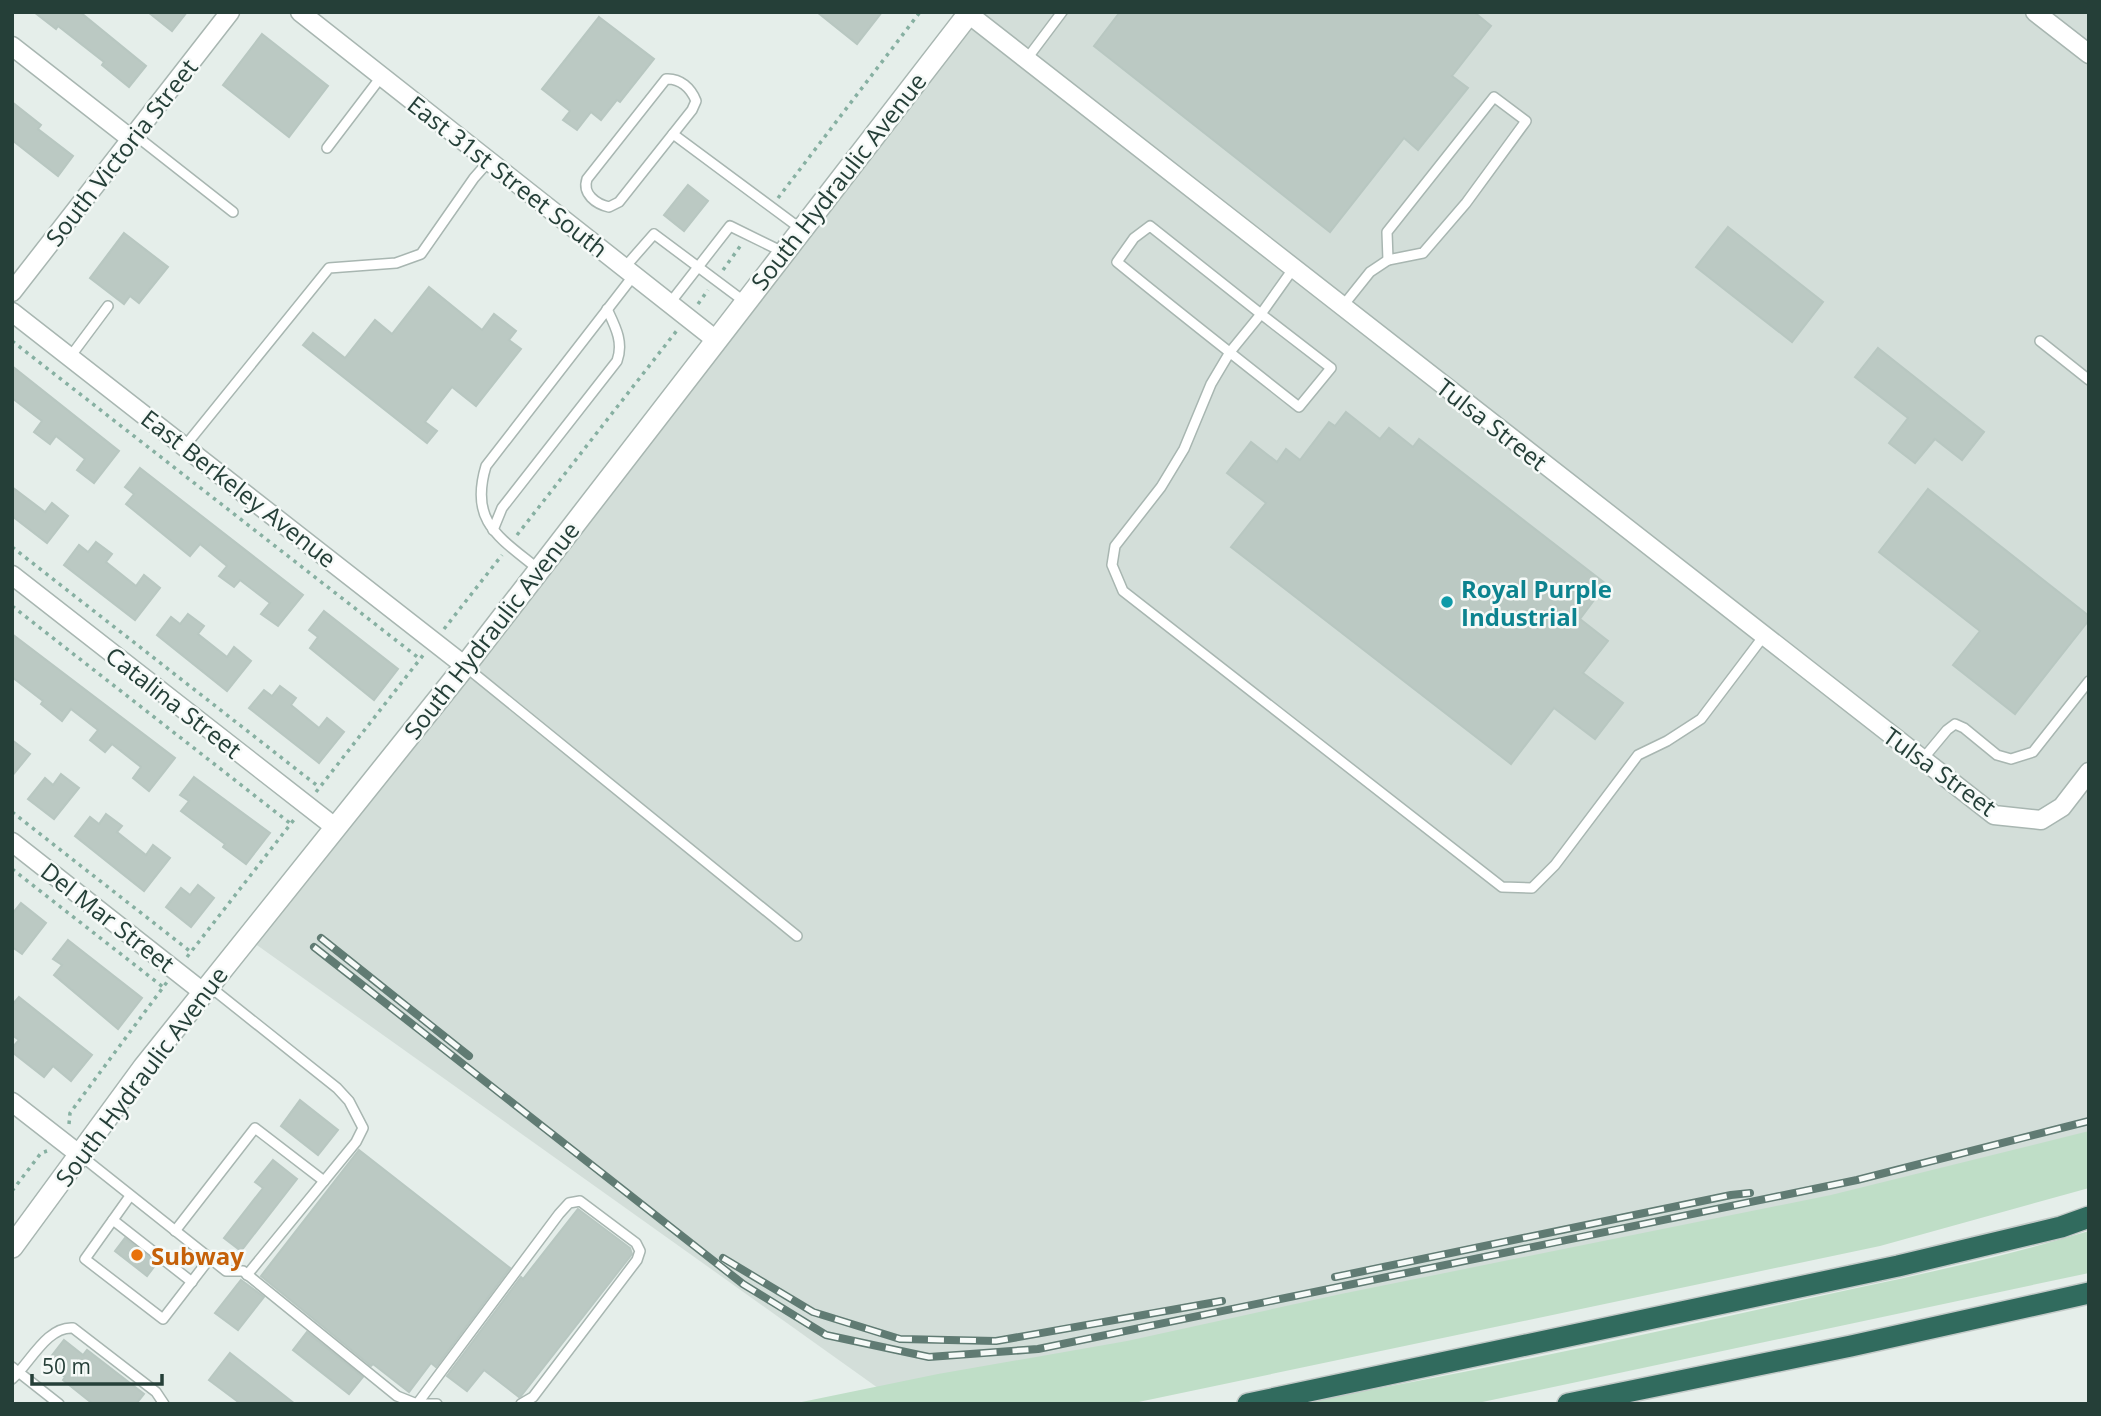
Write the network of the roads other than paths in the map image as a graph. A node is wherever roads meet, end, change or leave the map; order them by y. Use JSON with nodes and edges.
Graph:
{"nodes":[{"id":1,"x":230,"y":12,"type":"edge"},
{"id":2,"x":300,"y":12,"type":"edge"},
{"id":3,"x":1062,"y":12,"type":"edge"},
{"id":4,"x":2035,"y":12,"type":"edge"},
{"id":5,"x":968,"y":13,"type":"edge"},
{"id":6,"x":12,"y":46,"type":"edge"},
{"id":7,"x":2089,"y":54,"type":"edge"},
{"id":8,"x":1026,"y":60,"type":"junction"},
{"id":9,"x":382,"y":77,"type":"junction"},
{"id":10,"x":673,"y":134,"type":"junction"},
{"id":11,"x":133,"y":137,"type":"junction"},
{"id":12,"x":327,"y":148,"type":"dead end"},
{"id":13,"x":489,"y":161,"type":"junction"},
{"id":14,"x":233,"y":212,"type":"dead end"},
{"id":15,"x":802,"y":229,"type":"junction"},
{"id":16,"x":783,"y":252,"type":"junction"},
{"id":17,"x":1388,"y":260,"type":"junction"},
{"id":18,"x":699,"y":266,"type":"junction"},
{"id":19,"x":1293,"y":269,"type":"junction"},
{"id":20,"x":629,"y":271,"type":"junction"},
{"id":21,"x":12,"y":292,"type":"edge"},
{"id":22,"x":745,"y":302,"type":"junction"},
{"id":23,"x":670,"y":303,"type":"junction"},
{"id":24,"x":108,"y":306,"type":"dead end"},
{"id":25,"x":1342,"y":307,"type":"junction"},
{"id":26,"x":607,"y":309,"type":"junction"},
{"id":27,"x":12,"y":312,"type":"edge"},
{"id":28,"x":1261,"y":314,"type":"junction"},
{"id":29,"x":716,"y":340,"type":"junction"},
{"id":30,"x":2040,"y":341,"type":"dead end"},
{"id":31,"x":1230,"y":352,"type":"junction"},
{"id":32,"x":70,"y":357,"type":"junction"},
{"id":33,"x":2089,"y":380,"type":"edge"},
{"id":34,"x":185,"y":446,"type":"junction"},
{"id":35,"x":493,"y":530,"type":"junction"},
{"id":36,"x":539,"y":569,"type":"junction"},
{"id":37,"x":12,"y":575,"type":"edge"},
{"id":38,"x":1763,"y":637,"type":"junction"},
{"id":39,"x":465,"y":666,"type":"junction"},
{"id":40,"x":2089,"y":681,"type":"edge"},
{"id":41,"x":1922,"y":760,"type":"junction"},
{"id":42,"x":2089,"y":772,"type":"edge"},
{"id":43,"x":336,"y":828,"type":"junction"},
{"id":44,"x":12,"y":842,"type":"edge"},
{"id":45,"x":797,"y":936,"type":"dead end"},
{"id":46,"x":206,"y":989,"type":"junction"},
{"id":47,"x":12,"y":1102,"type":"edge"},
{"id":48,"x":80,"y":1155,"type":"junction"},
{"id":49,"x":324,"y":1181,"type":"junction"},
{"id":50,"x":130,"y":1196,"type":"junction"},
{"id":51,"x":2089,"y":1217,"type":"edge"},
{"id":52,"x":113,"y":1220,"type":"junction"},
{"id":53,"x":175,"y":1231,"type":"junction"},
{"id":54,"x":12,"y":1247,"type":"edge"},
{"id":55,"x":210,"y":1258,"type":"junction"},
{"id":56,"x":247,"y":1275,"type":"junction"},
{"id":57,"x":192,"y":1282,"type":"junction"},
{"id":58,"x":2089,"y":1293,"type":"edge"},
{"id":59,"x":15,"y":1373,"type":"edge"},
{"id":60,"x":1291,"y":1399,"type":"edge"},
{"id":61,"x":59,"y":1404,"type":"edge"},
{"id":62,"x":164,"y":1404,"type":"edge"},
{"id":63,"x":416,"y":1404,"type":"edge"},
{"id":64,"x":437,"y":1404,"type":"edge"},
{"id":65,"x":521,"y":1404,"type":"edge"},
{"id":66,"x":1248,"y":1404,"type":"edge"},
{"id":67,"x":1568,"y":1404,"type":"edge"}],
"edges":[{"from":1,"to":11,"type":"street","name":"South Victoria Street"},
{"from":2,"to":9,"type":"street","name":"East 31st Street South"},
{"from":3,"to":8,"type":"lane"},
{"from":4,"to":7,"type":"street"},
{"from":5,"to":8,"type":"street","name":"Tulsa Street"},
{"from":5,"to":15,"type":"street","name":"South Hydraulic Avenue"},
{"from":6,"to":11,"type":"street"},
{"from":8,"to":19,"type":"street","name":"Tulsa Street"},
{"from":9,"to":12,"type":"lane"},
{"from":9,"to":13,"type":"street","name":"East 31st Street South"},
{"from":10,"to":10,"type":"lane"},
{"from":10,"to":15,"type":"lane"},
{"from":11,"to":14,"type":"lane"},
{"from":11,"to":21,"type":"street","name":"South Victoria Street"},
{"from":13,"to":20,"type":"street","name":"East 31st Street South"},
{"from":13,"to":34,"type":"lane"},
{"from":15,"to":16,"type":"street","name":"South Hydraulic Avenue"},
{"from":16,"to":18,"type":"lane"},
{"from":16,"to":22,"type":"street","name":"South Hydraulic Avenue"},
{"from":17,"to":17,"type":"lane"},
{"from":17,"to":25,"type":"lane"},
{"from":18,"to":20,"type":"lane"},
{"from":18,"to":22,"type":"lane"},
{"from":18,"to":23,"type":"lane"},
{"from":19,"to":25,"type":"street","name":"Tulsa Street"},
{"from":19,"to":28,"type":"lane"},
{"from":20,"to":23,"type":"street","name":"East 31st Street South"},
{"from":20,"to":26,"type":"lane"},
{"from":22,"to":29,"type":"street","name":"South Hydraulic Avenue"},
{"from":23,"to":29,"type":"street","name":"East 31st Street South"},
{"from":24,"to":32,"type":"lane"},
{"from":25,"to":38,"type":"street","name":"Tulsa Street"},
{"from":26,"to":35,"type":"lane"},
{"from":26,"to":35,"type":"lane"},
{"from":27,"to":32,"type":"street","name":"East Berkeley Avenue"},
{"from":28,"to":31,"type":"lane"},
{"from":28,"to":31,"type":"lane"},
{"from":28,"to":31,"type":"lane"},
{"from":29,"to":36,"type":"street","name":"South Hydraulic Avenue"},
{"from":30,"to":33,"type":"lane"},
{"from":31,"to":38,"type":"lane"},
{"from":32,"to":34,"type":"street","name":"East Berkeley Avenue"},
{"from":34,"to":39,"type":"street","name":"East Berkeley Avenue"},
{"from":35,"to":36,"type":"lane"},
{"from":36,"to":39,"type":"street","name":"South Hydraulic Avenue"},
{"from":37,"to":43,"type":"street","name":"Catalina Street"},
{"from":38,"to":41,"type":"street","name":"Tulsa Street"},
{"from":39,"to":43,"type":"street","name":"South Hydraulic Avenue"},
{"from":39,"to":45,"type":"lane"},
{"from":40,"to":41,"type":"lane"},
{"from":41,"to":42,"type":"street","name":"Tulsa Street"},
{"from":43,"to":46,"type":"street","name":"South Hydraulic Avenue"},
{"from":44,"to":46,"type":"street","name":"Del Mar Street"},
{"from":46,"to":48,"type":"street","name":"South Hydraulic Avenue"},
{"from":46,"to":49,"type":"lane"},
{"from":47,"to":48,"type":"street"},
{"from":48,"to":50,"type":"lane"},
{"from":48,"to":54,"type":"street","name":"South Hydraulic Avenue"},
{"from":49,"to":53,"type":"lane"},
{"from":49,"to":56,"type":"lane"},
{"from":50,"to":52,"type":"lane"},
{"from":50,"to":53,"type":"lane"},
{"from":51,"to":60,"type":"highway"},
{"from":52,"to":57,"type":"lane"},
{"from":52,"to":57,"type":"lane"},
{"from":53,"to":55,"type":"lane"},
{"from":55,"to":56,"type":"lane"},
{"from":55,"to":57,"type":"lane"},
{"from":56,"to":63,"type":"lane"},
{"from":58,"to":67,"type":"highway"},
{"from":59,"to":61,"type":"lane"},
{"from":59,"to":62,"type":"lane"},
{"from":60,"to":66,"type":"highway"},
{"from":63,"to":64,"type":"lane"},
{"from":63,"to":65,"type":"lane"}]}
